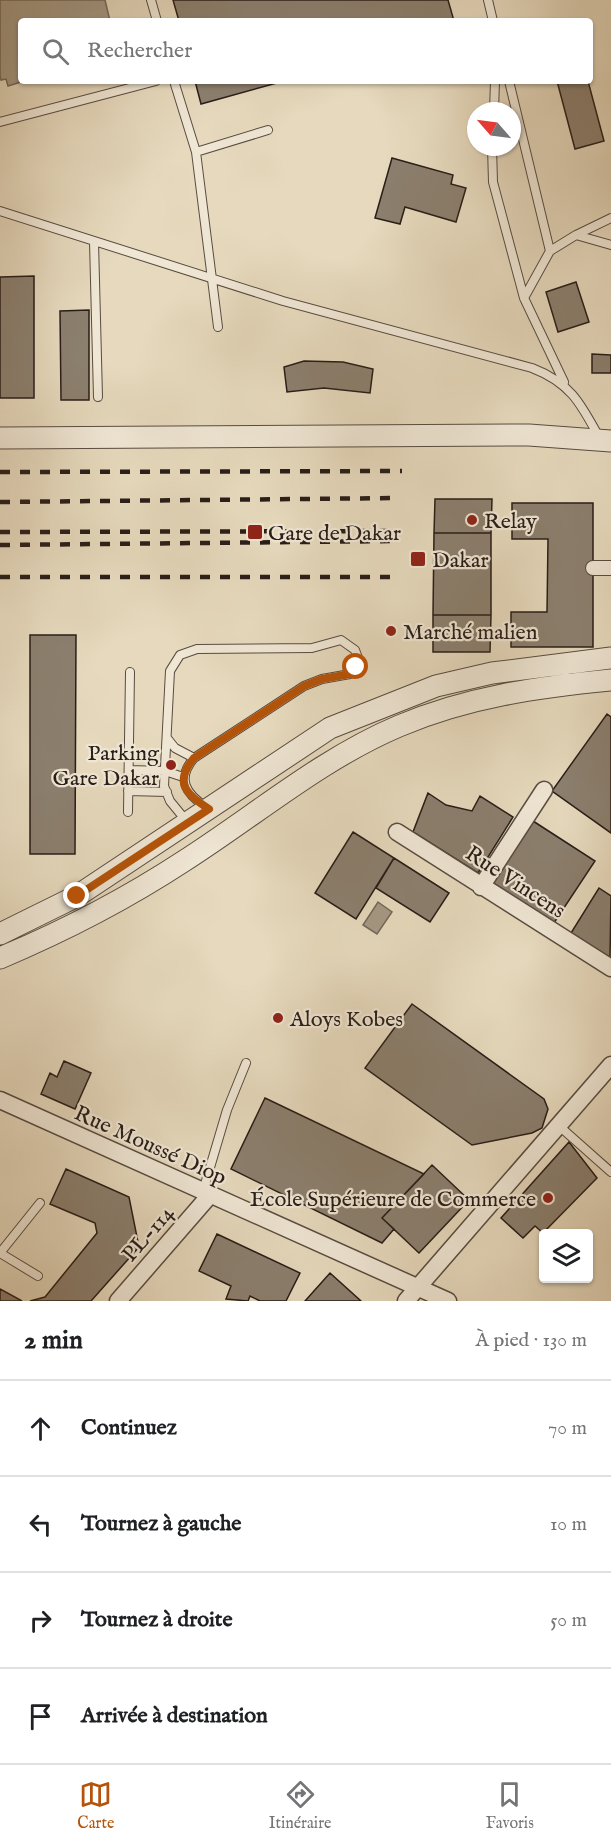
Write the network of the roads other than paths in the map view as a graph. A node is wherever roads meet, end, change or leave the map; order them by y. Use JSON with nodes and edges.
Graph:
{"nodes":[{"id":1,"x":151,"y":0,"type":"edge"},
{"id":2,"x":488,"y":0,"type":"edge"},
{"id":3,"x":156,"y":18,"type":"edge"},
{"id":4,"x":493,"y":18,"type":"edge"},
{"id":5,"x":145,"y":84,"type":"edge"},
{"id":6,"x":175,"y":84,"type":"edge"},
{"id":7,"x":495,"y":84,"type":"edge"},
{"id":8,"x":509,"y":84,"type":"edge"},
{"id":9,"x":494,"y":102,"type":"edge"},
{"id":10,"x":0,"y":122,"type":"edge"},
{"id":11,"x":268,"y":130,"type":"dead end"},
{"id":12,"x":196,"y":152,"type":"junction"},
{"id":13,"x":492,"y":156,"type":"edge"},
{"id":14,"x":0,"y":212,"type":"edge"},
{"id":15,"x":611,"y":218,"type":"edge"},
{"id":16,"x":576,"y":235,"type":"junction"},
{"id":17,"x":94,"y":242,"type":"junction"},
{"id":18,"x":611,"y":245,"type":"edge"},
{"id":19,"x":550,"y":251,"type":"junction"},
{"id":20,"x":213,"y":280,"type":"junction"},
{"id":21,"x":524,"y":298,"type":"junction"},
{"id":22,"x":218,"y":327,"type":"dead end"},
{"id":23,"x":565,"y":384,"type":"junction"},
{"id":24,"x":98,"y":397,"type":"dead end"},
{"id":25,"x":0,"y":438,"type":"edge"},
{"id":26,"x":605,"y":440,"type":"edge"},
{"id":27,"x":593,"y":568,"type":"dead end"},
{"id":28,"x":611,"y":568,"type":"edge"},
{"id":29,"x":611,"y":658,"type":"edge"},
{"id":30,"x":130,"y":672,"type":"dead end"},
{"id":31,"x":611,"y":680,"type":"edge"},
{"id":32,"x":167,"y":738,"type":"junction"},
{"id":33,"x":194,"y":758,"type":"junction"},
{"id":34,"x":129,"y":770,"type":"junction"},
{"id":35,"x":165,"y":771,"type":"junction"},
{"id":36,"x":183,"y":777,"type":"junction"},
{"id":37,"x":544,"y":790,"type":"dead end"},
{"id":38,"x":128,"y":791,"type":"junction"},
{"id":39,"x":167,"y":792,"type":"junction"},
{"id":40,"x":209,"y":809,"type":"junction"},
{"id":41,"x":128,"y":813,"type":"dead end"},
{"id":42,"x":188,"y":823,"type":"junction"},
{"id":43,"x":398,"y":832,"type":"dead end"},
{"id":44,"x":481,"y":886,"type":"junction"},
{"id":45,"x":0,"y":934,"type":"edge"},
{"id":46,"x":0,"y":958,"type":"edge"},
{"id":47,"x":611,"y":968,"type":"edge"},
{"id":48,"x":246,"y":1063,"type":"dead end"},
{"id":49,"x":611,"y":1065,"type":"edge"},
{"id":50,"x":0,"y":1100,"type":"edge"},
{"id":51,"x":558,"y":1125,"type":"junction"},
{"id":52,"x":611,"y":1172,"type":"edge"},
{"id":53,"x":206,"y":1193,"type":"junction"},
{"id":54,"x":40,"y":1203,"type":"dead end"},
{"id":55,"x":38,"y":1276,"type":"dead end"},
{"id":56,"x":416,"y":1287,"type":"junction"},
{"id":57,"x":118,"y":1301,"type":"edge"},
{"id":58,"x":406,"y":1301,"type":"edge"},
{"id":59,"x":448,"y":1301,"type":"edge"}],
"edges":[{"from":1,"to":3,"type":"lane"},
{"from":2,"to":4,"type":"lane"},
{"from":5,"to":10,"type":"lane"},
{"from":6,"to":12,"type":"lane"},
{"from":7,"to":9,"type":"lane"},
{"from":8,"to":19,"type":"lane"},
{"from":11,"to":12,"type":"lane"},
{"from":12,"to":20,"type":"lane"},
{"from":13,"to":21,"type":"lane"},
{"from":14,"to":17,"type":"lane"},
{"from":15,"to":16,"type":"lane"},
{"from":16,"to":18,"type":"lane"},
{"from":16,"to":19,"type":"lane"},
{"from":17,"to":20,"type":"lane"},
{"from":17,"to":24,"type":"lane"},
{"from":19,"to":21,"type":"lane"},
{"from":20,"to":22,"type":"lane"},
{"from":20,"to":23,"type":"lane"},
{"from":21,"to":23,"type":"lane"},
{"from":23,"to":26,"type":"lane"},
{"from":25,"to":26,"type":"street"},
{"from":27,"to":28,"type":"street"},
{"from":29,"to":40,"type":"street"},
{"from":30,"to":34,"type":"lane"},
{"from":31,"to":46,"type":"street"},
{"from":32,"to":33,"type":"lane"},
{"from":32,"to":33,"type":"lane"},
{"from":32,"to":35,"type":"lane"},
{"from":33,"to":36,"type":"lane"},
{"from":34,"to":35,"type":"lane"},
{"from":34,"to":38,"type":"lane"},
{"from":35,"to":36,"type":"lane"},
{"from":35,"to":39,"type":"lane"},
{"from":36,"to":40,"type":"lane"},
{"from":37,"to":44,"type":"street"},
{"from":38,"to":39,"type":"lane"},
{"from":38,"to":41,"type":"lane"},
{"from":39,"to":42,"type":"lane"},
{"from":40,"to":42,"type":"street"},
{"from":42,"to":45,"type":"street"},
{"from":43,"to":44,"type":"street","name":"Rue Vincens"},
{"from":44,"to":47,"type":"street","name":"Rue Vincens"},
{"from":48,"to":53,"type":"lane"},
{"from":49,"to":51,"type":"street"},
{"from":50,"to":53,"type":"street","name":"Rue Moussé Diop"},
{"from":51,"to":52,"type":"lane"},
{"from":51,"to":56,"type":"street"},
{"from":53,"to":56,"type":"street","name":"Rue Moussé Diop"},
{"from":53,"to":57,"type":"street","name":"PL-114"},
{"from":54,"to":55,"type":"lane"},
{"from":56,"to":58,"type":"street"},
{"from":56,"to":59,"type":"street","name":"Rue Moussé Diop"}]}
